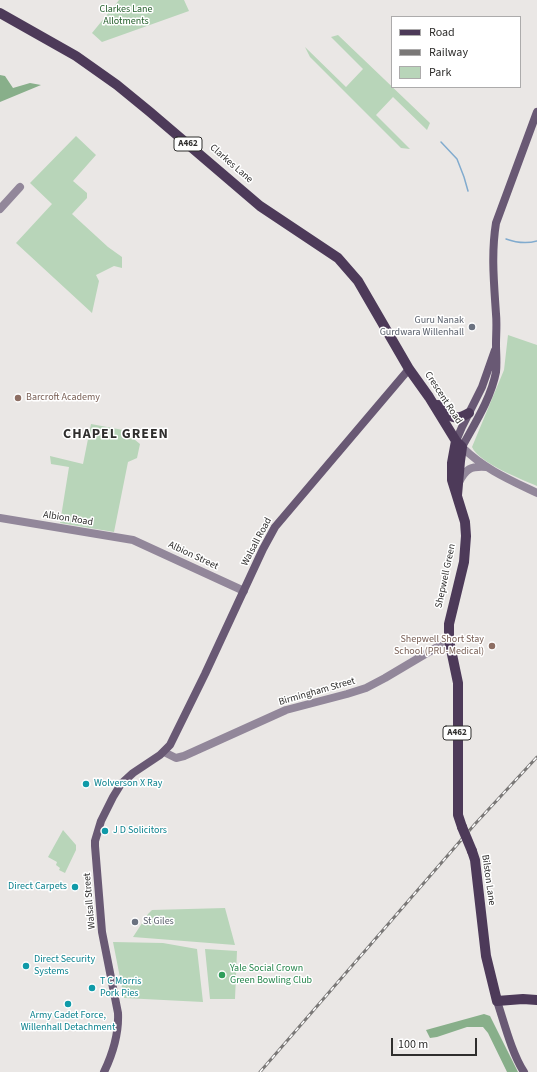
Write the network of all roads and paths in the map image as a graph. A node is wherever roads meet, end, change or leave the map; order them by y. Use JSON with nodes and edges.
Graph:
{"nodes":[{"id":1,"x":0,"y":13,"type":"edge"},
{"id":2,"x":537,"y":112,"type":"edge"},
{"id":3,"x":20,"y":187,"type":"dead end"},
{"id":4,"x":0,"y":209,"type":"edge"},
{"id":5,"x":496,"y":347,"type":"junction"},
{"id":6,"x":409,"y":369,"type":"junction"},
{"id":7,"x":429,"y":397,"type":"junction"},
{"id":8,"x":469,"y":412,"type":"junction"},
{"id":9,"x":459,"y":444,"type":"junction"},
{"id":10,"x":486,"y":468,"type":"junction"},
{"id":11,"x":458,"y":484,"type":"junction"},
{"id":12,"x":537,"y":493,"type":"edge"},
{"id":13,"x":457,"y":495,"type":"junction"},
{"id":14,"x":0,"y":518,"type":"edge"},
{"id":15,"x":133,"y":540,"type":"joint"},
{"id":16,"x":244,"y":591,"type":"junction"},
{"id":17,"x":449,"y":640,"type":"junction"},
{"id":18,"x":164,"y":752,"type":"junction"},
{"id":19,"x":537,"y":1000,"type":"edge"},
{"id":20,"x":497,"y":1001,"type":"junction"},
{"id":21,"x":104,"y":1072,"type":"edge"},
{"id":22,"x":524,"y":1072,"type":"edge"}],
"edges":[{"from":1,"to":6,"type":"main road","name":"Clarkes Lane","number":"A462"},
{"from":2,"to":5,"type":"main road"},
{"from":3,"to":4,"type":"street"},
{"from":5,"to":8,"type":"main road"},
{"from":5,"to":9,"type":"main road"},
{"from":6,"to":7,"type":"main road","name":"Crescent Road","number":"A462"},
{"from":6,"to":16,"type":"main road","name":"Walsall Road"},
{"from":7,"to":8,"type":"main road","number":"A462"},
{"from":7,"to":9,"type":"main road","name":"Crescent Road","number":"A462"},
{"from":8,"to":9,"type":"main road"},
{"from":9,"to":10,"type":"street"},
{"from":9,"to":11,"type":"main road","name":"Shepwell Green","number":"A462"},
{"from":9,"to":13,"type":"main road","name":"Shepwell Green","number":"A462"},
{"from":10,"to":11,"type":"street"},
{"from":10,"to":12,"type":"street"},
{"from":11,"to":13,"type":"main road","name":"Shepwell Green","number":"A462"},
{"from":13,"to":17,"type":"main road","name":"Shepwell Green","number":"A462"},
{"from":14,"to":15,"type":"street","name":"Albion Road"},
{"from":15,"to":16,"type":"street","name":"Albion Street"},
{"from":16,"to":18,"type":"main road","name":"Walsall Road"},
{"from":17,"to":18,"type":"street","name":"Birmingham Street"},
{"from":17,"to":20,"type":"main road","name":"Bilston Lane","number":"A462","bridge":true},
{"from":18,"to":21,"type":"main road","name":"Walsall Street"},
{"from":19,"to":20,"type":"main road"},
{"from":20,"to":22,"type":"main road","name":"Bilston Lane"}]}
